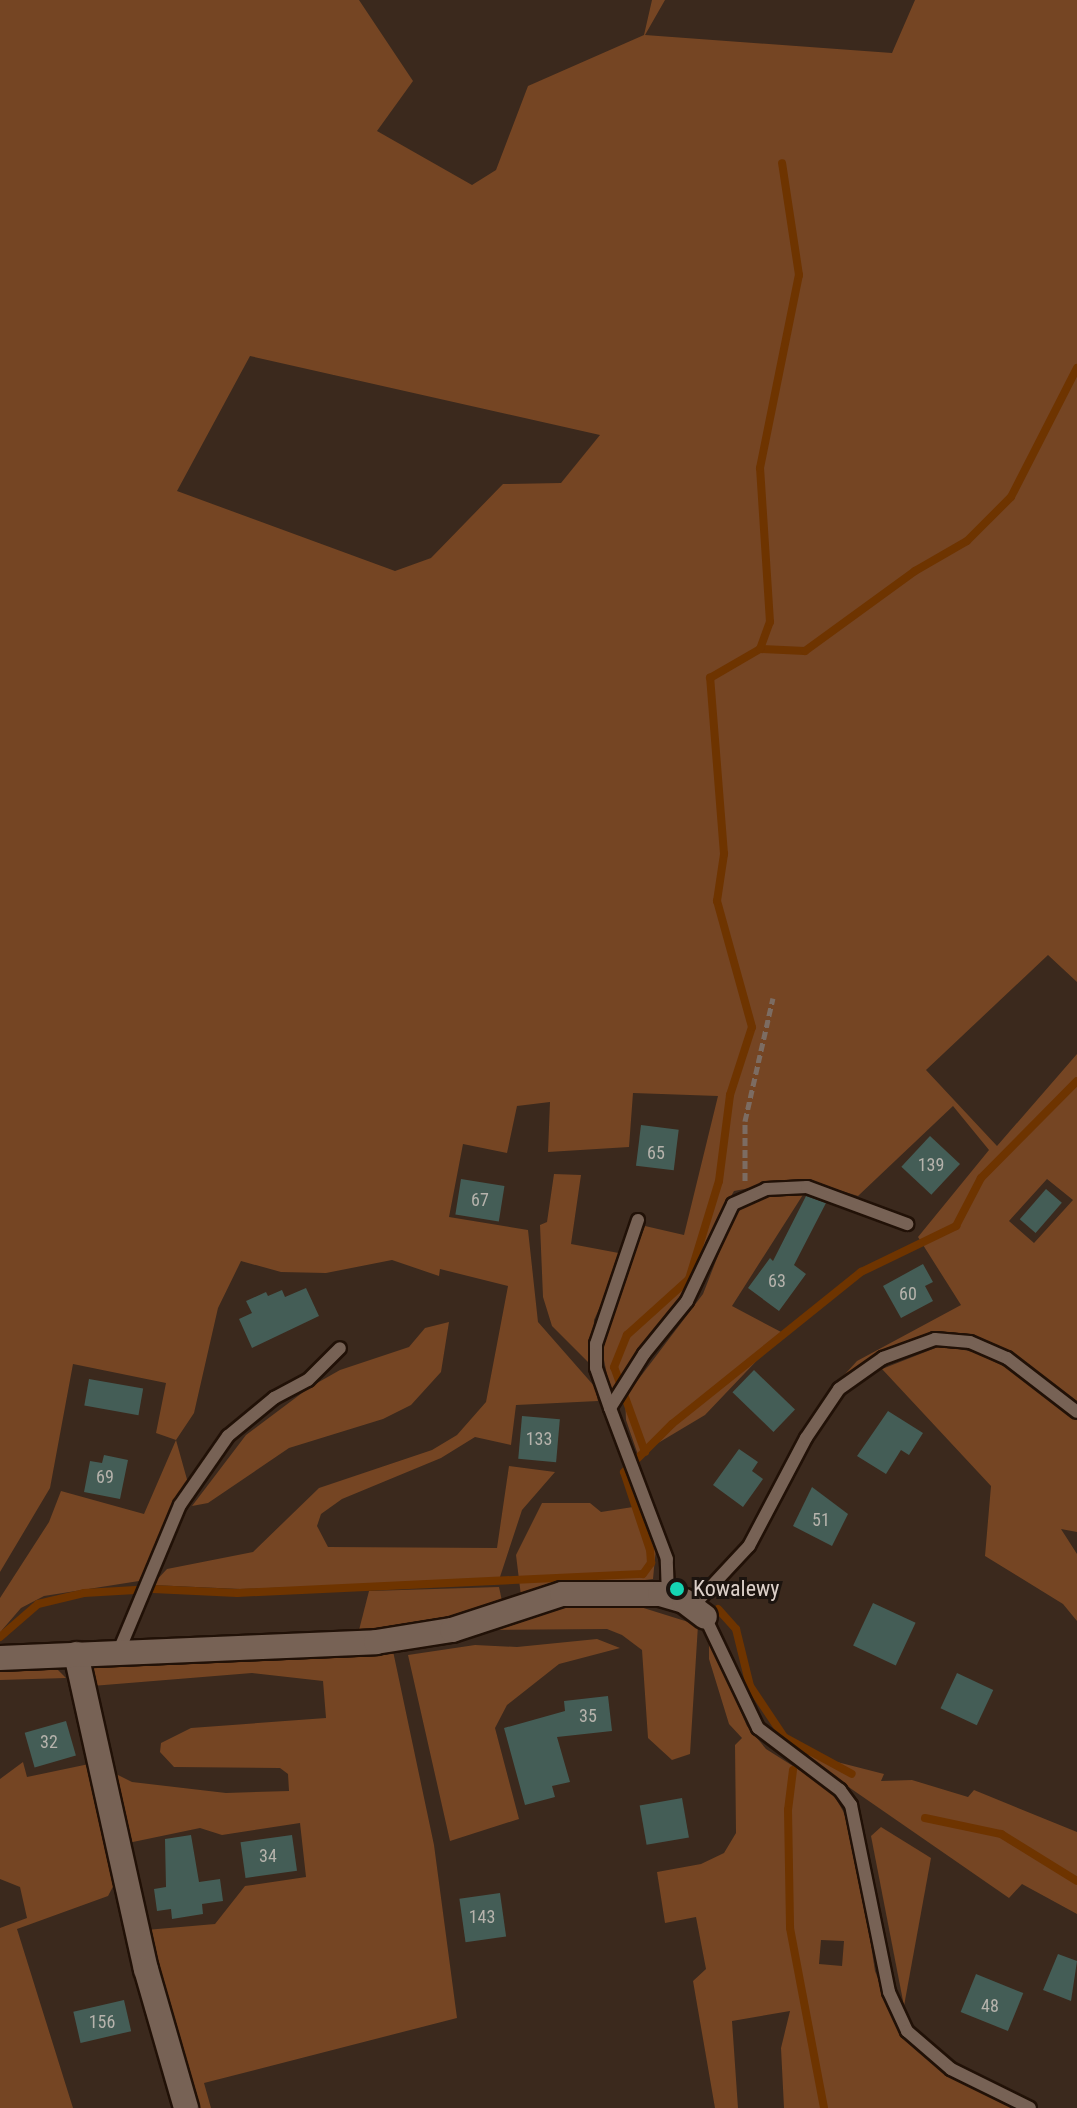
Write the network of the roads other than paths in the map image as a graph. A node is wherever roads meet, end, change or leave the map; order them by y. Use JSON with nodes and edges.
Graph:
{"nodes":[{"id":1,"x":638,"y":1220,"type":"dead end"},
{"id":2,"x":907,"y":1224,"type":"dead end"},
{"id":3,"x":340,"y":1348,"type":"dead end"},
{"id":4,"x":610,"y":1408,"type":"junction"},
{"id":5,"x":1077,"y":1412,"type":"edge"},
{"id":6,"x":668,"y":1596,"type":"junction"},
{"id":7,"x":699,"y":1611,"type":"junction"},
{"id":8,"x":118,"y":1653,"type":"junction"},
{"id":9,"x":76,"y":1654,"type":"junction"},
{"id":10,"x":0,"y":1658,"type":"edge"},
{"id":11,"x":186,"y":2108,"type":"edge"},
{"id":12,"x":1030,"y":2108,"type":"edge"}],
"edges":[{"from":1,"to":4,"type":"lane"},
{"from":2,"to":4,"type":"lane"},
{"from":3,"to":8,"type":"lane"},
{"from":4,"to":6,"type":"lane"},
{"from":5,"to":7,"type":"lane"},
{"from":6,"to":7,"type":"street"},
{"from":6,"to":8,"type":"street"},
{"from":7,"to":12,"type":"lane"},
{"from":8,"to":9,"type":"street"},
{"from":9,"to":10,"type":"street"},
{"from":9,"to":11,"type":"street"}]}
